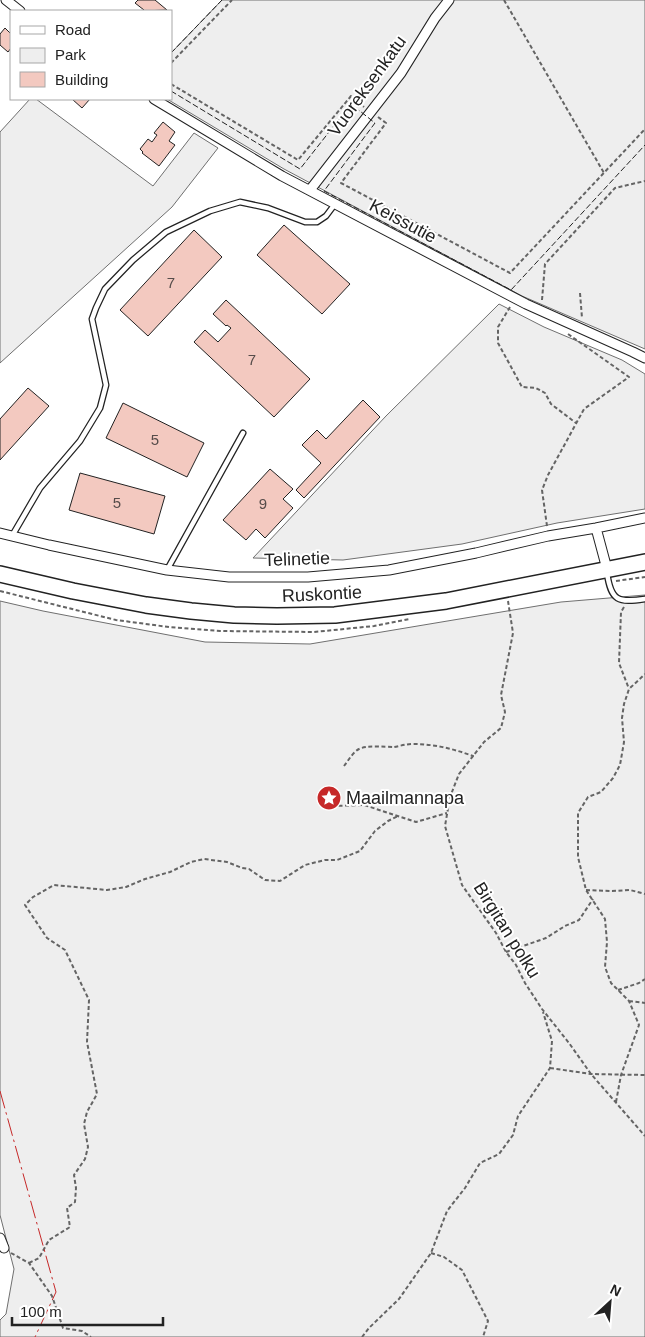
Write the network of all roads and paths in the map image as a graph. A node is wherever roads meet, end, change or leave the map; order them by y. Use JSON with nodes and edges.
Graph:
{"nodes":[{"id":1,"x":5,"y":0,"type":"edge"},
{"id":2,"x":232,"y":0,"type":"edge"},
{"id":3,"x":449,"y":0,"type":"edge"},
{"id":4,"x":504,"y":0,"type":"edge"},
{"id":5,"x":0,"y":5,"type":"edge"},
{"id":6,"x":19,"y":10,"type":"edge"},
{"id":7,"x":172,"y":62,"type":"edge"},
{"id":8,"x":172,"y":85,"type":"edge"},
{"id":9,"x":156,"y":100,"type":"edge"},
{"id":10,"x":371,"y":112,"type":"junction"},
{"id":11,"x":645,"y":129,"type":"edge"},
{"id":12,"x":604,"y":173,"type":"junction"},
{"id":13,"x":645,"y":181,"type":"edge"},
{"id":14,"x":310,"y":190,"type":"junction"},
{"id":15,"x":335,"y":204,"type":"junction"},
{"id":16,"x":580,"y":293,"type":"dead end"},
{"id":17,"x":516,"y":299,"type":"junction"},
{"id":18,"x":541,"y":311,"type":"junction"},
{"id":19,"x":583,"y":329,"type":"junction"},
{"id":20,"x":565,"y":332,"type":"dead end"},
{"id":21,"x":645,"y":358,"type":"edge"},
{"id":22,"x":576,"y":423,"type":"junction"},
{"id":23,"x":243,"y":433,"type":"dead end"},
{"id":24,"x":645,"y":518,"type":"edge"},
{"id":25,"x":596,"y":528,"type":"junction"},
{"id":26,"x":0,"y":533,"type":"edge"},
{"id":27,"x":12,"y":536,"type":"junction"},
{"id":28,"x":548,"y":536,"type":"junction"},
{"id":29,"x":645,"y":562,"type":"edge"},
{"id":30,"x":607,"y":569,"type":"junction"},
{"id":31,"x":167,"y":570,"type":"junction"},
{"id":32,"x":0,"y":574,"type":"edge"},
{"id":33,"x":645,"y":599,"type":"edge"},
{"id":34,"x":508,"y":601,"type":"dead end"},
{"id":35,"x":628,"y":602,"type":"junction"},
{"id":36,"x":645,"y":674,"type":"edge"},
{"id":37,"x":629,"y":689,"type":"junction"},
{"id":38,"x":472,"y":756,"type":"junction"},
{"id":39,"x":344,"y":766,"type":"dead end"},
{"id":40,"x":332,"y":806,"type":"dead end"},
{"id":41,"x":447,"y":813,"type":"junction"},
{"id":42,"x":398,"y":816,"type":"junction"},
{"id":43,"x":586,"y":890,"type":"junction"},
{"id":44,"x":645,"y":894,"type":"edge"},
{"id":45,"x":593,"y":899,"type":"junction"},
{"id":46,"x":506,"y":952,"type":"junction"},
{"id":47,"x":645,"y":979,"type":"edge"},
{"id":48,"x":618,"y":990,"type":"junction"},
{"id":49,"x":629,"y":1001,"type":"junction"},
{"id":50,"x":645,"y":1003,"type":"edge"},
{"id":51,"x":542,"y":1009,"type":"junction"},
{"id":52,"x":550,"y":1068,"type":"junction"},
{"id":53,"x":591,"y":1074,"type":"junction"},
{"id":54,"x":645,"y":1074,"type":"edge"},
{"id":55,"x":621,"y":1075,"type":"junction"},
{"id":56,"x":616,"y":1103,"type":"junction"},
{"id":57,"x":645,"y":1136,"type":"edge"},
{"id":58,"x":0,"y":1238,"type":"edge"},
{"id":59,"x":4,"y":1248,"type":"joint"},
{"id":60,"x":431,"y":1253,"type":"junction"},
{"id":61,"x":29,"y":1263,"type":"junction"},
{"id":62,"x":91,"y":1337,"type":"edge"},
{"id":63,"x":362,"y":1337,"type":"edge"},
{"id":64,"x":483,"y":1337,"type":"edge"}],
"edges":[{"from":1,"to":5,"type":"street"},
{"from":1,"to":6,"type":"street"},
{"from":2,"to":7,"type":"path"},
{"from":3,"to":10,"type":"street","name":"Vuoreksenkatu"},
{"from":4,"to":12,"type":"path"},
{"from":8,"to":10,"type":"path"},
{"from":9,"to":14,"type":"street","name":"Keissutie"},
{"from":10,"to":12,"type":"path"},
{"from":10,"to":14,"type":"street","name":"Vuoreksenkatu"},
{"from":11,"to":12,"type":"path"},
{"from":13,"to":18,"type":"path"},
{"from":14,"to":15,"type":"street","name":"Keissutie"},
{"from":15,"to":17,"type":"street","name":"Keissutie"},
{"from":15,"to":27,"type":"lane"},
{"from":16,"to":19,"type":"path"},
{"from":17,"to":18,"type":"street","name":"Keissutie"},
{"from":17,"to":22,"type":"path"},
{"from":18,"to":19,"type":"street","name":"Keissutie"},
{"from":19,"to":21,"type":"street","name":"Keissutie"},
{"from":20,"to":22,"type":"path"},
{"from":22,"to":28,"type":"path"},
{"from":23,"to":31,"type":"lane"},
{"from":24,"to":25,"type":"street","name":"Telinetie"},
{"from":25,"to":28,"type":"street","name":"Telinetie"},
{"from":25,"to":30,"type":"street"},
{"from":26,"to":27,"type":"street","name":"Telinetie"},
{"from":27,"to":31,"type":"street","name":"Telinetie"},
{"from":28,"to":31,"type":"street","name":"Telinetie"},
{"from":29,"to":30,"type":"main road","name":"Ruskontie"},
{"from":30,"to":32,"type":"main road","name":"Ruskontie"},
{"from":30,"to":35,"type":"lane"},
{"from":33,"to":35,"type":"lane"},
{"from":34,"to":38,"type":"path","name":"Birgitan polku"},
{"from":35,"to":37,"type":"path"},
{"from":36,"to":37,"type":"path"},
{"from":37,"to":43,"type":"path"},
{"from":38,"to":39,"type":"path"},
{"from":38,"to":41,"type":"path","name":"Birgitan polku"},
{"from":40,"to":42,"type":"path"},
{"from":41,"to":42,"type":"path"},
{"from":41,"to":46,"type":"path","name":"Birgitan polku"},
{"from":42,"to":61,"type":"path"},
{"from":43,"to":44,"type":"path"},
{"from":43,"to":45,"type":"path"},
{"from":45,"to":46,"type":"path"},
{"from":45,"to":48,"type":"path"},
{"from":46,"to":51,"type":"path","name":"Birgitan polku"},
{"from":47,"to":48,"type":"path"},
{"from":48,"to":49,"type":"path"},
{"from":49,"to":50,"type":"path"},
{"from":49,"to":55,"type":"path"},
{"from":51,"to":52,"type":"path"},
{"from":51,"to":53,"type":"path","name":"Birgitan polku"},
{"from":52,"to":53,"type":"path"},
{"from":52,"to":60,"type":"path"},
{"from":53,"to":55,"type":"path"},
{"from":53,"to":56,"type":"path","name":"Birgitan polku"},
{"from":54,"to":55,"type":"path"},
{"from":55,"to":56,"type":"path"},
{"from":56,"to":57,"type":"path","name":"Birgitan polku"},
{"from":58,"to":59,"type":"street"},
{"from":59,"to":61,"type":"path"},
{"from":60,"to":63,"type":"path"},
{"from":60,"to":64,"type":"path"},
{"from":61,"to":62,"type":"path"}]}
